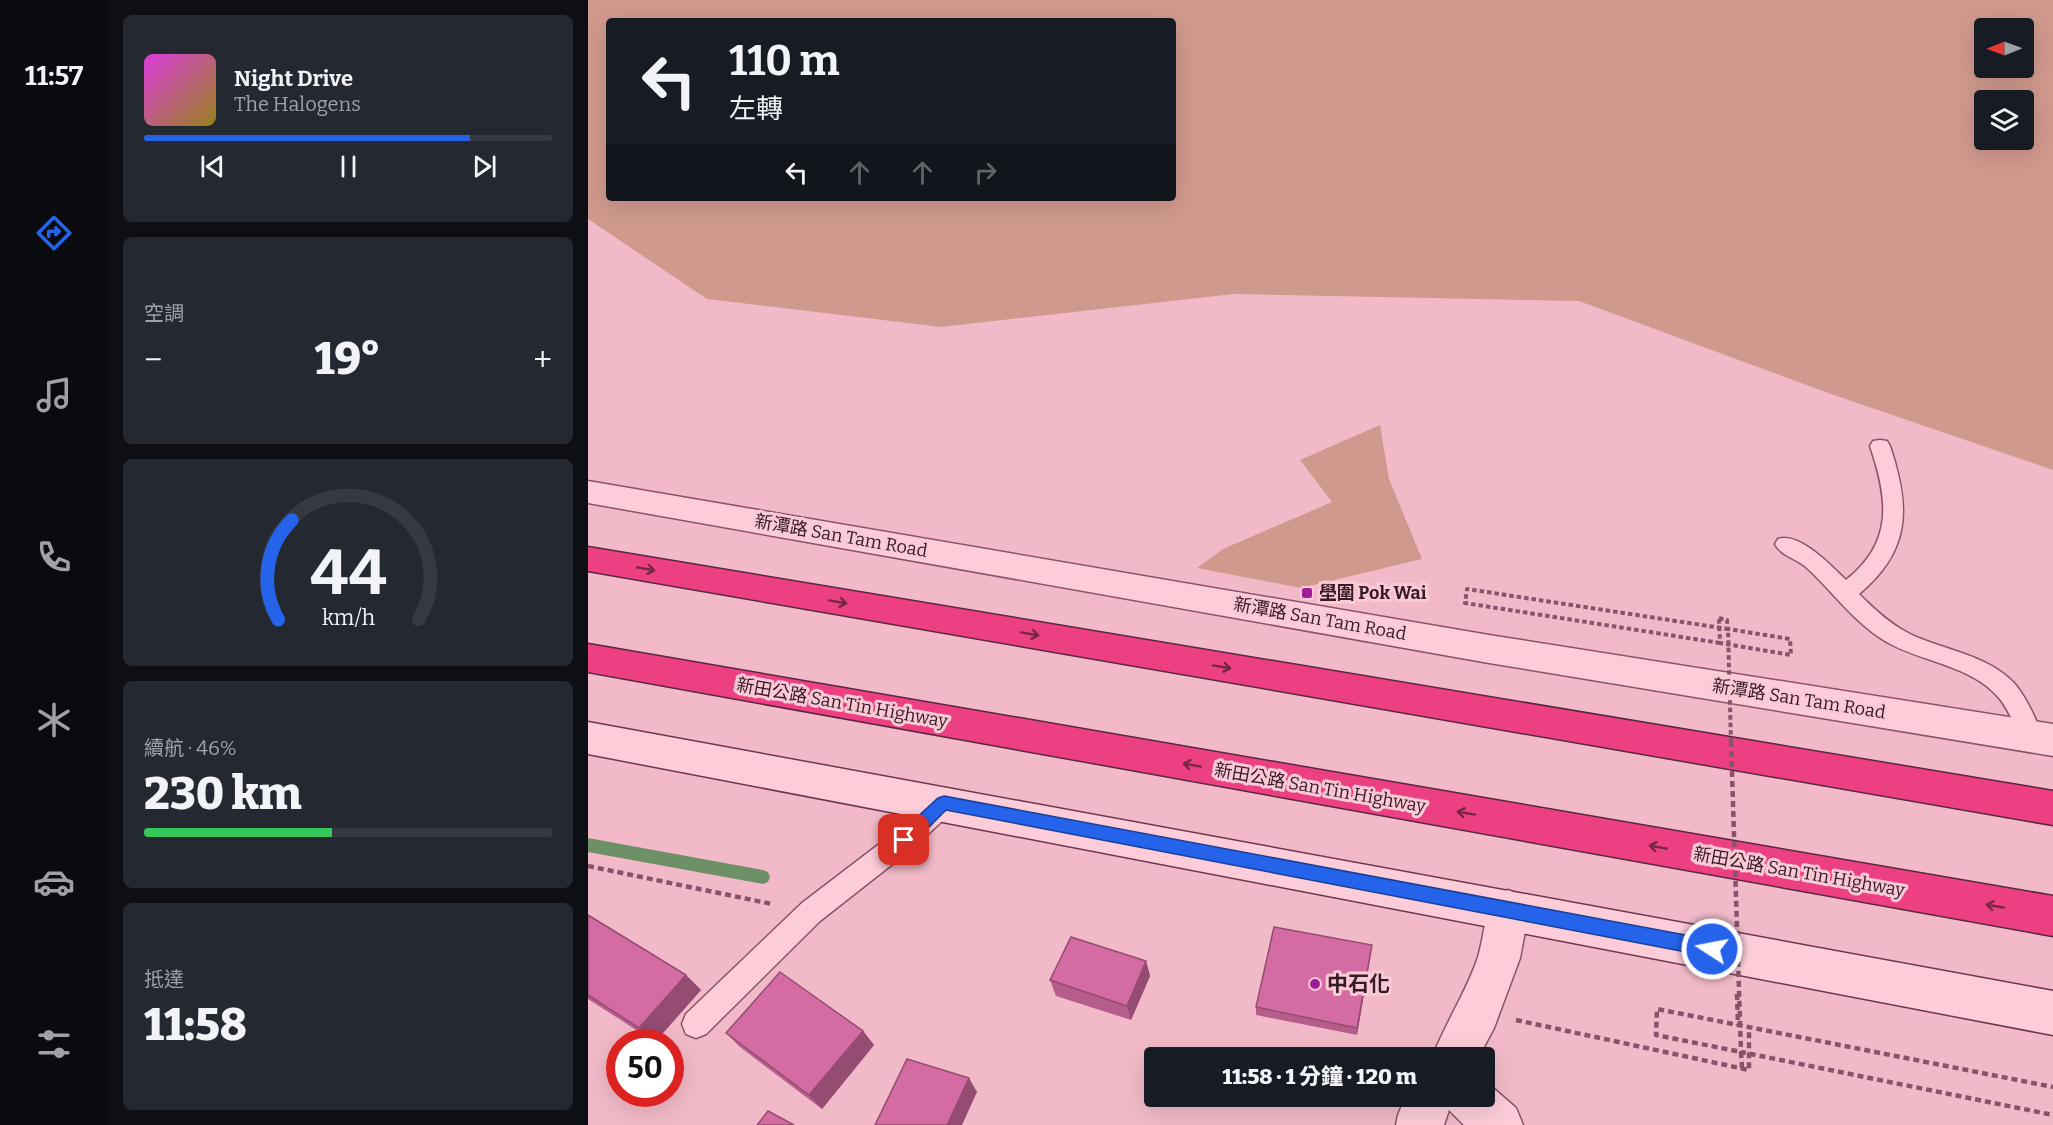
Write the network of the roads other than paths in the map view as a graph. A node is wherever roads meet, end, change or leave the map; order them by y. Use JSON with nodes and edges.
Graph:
{"nodes":[{"id":1,"x":1880,"y":446,"type":"dead end"},
{"id":2,"x":588,"y":492,"type":"edge"},
{"id":3,"x":1785,"y":544,"type":"dead end"},
{"id":4,"x":588,"y":559,"type":"edge"},
{"id":5,"x":1845,"y":592,"type":"junction"},
{"id":6,"x":588,"y":658,"type":"edge"},
{"id":7,"x":588,"y":738,"type":"edge"},
{"id":8,"x":2042,"y":738,"type":"edge"},
{"id":9,"x":944,"y":803,"type":"junction"},
{"id":10,"x":2053,"y":808,"type":"edge"},
{"id":11,"x":1508,"y":910,"type":"junction"},
{"id":12,"x":2053,"y":916,"type":"edge"},
{"id":13,"x":2053,"y":1013,"type":"edge"},
{"id":14,"x":696,"y":1024,"type":"dead end"},
{"id":15,"x":1460,"y":1047,"type":"edge"},
{"id":16,"x":1426,"y":1107,"type":"edge"},
{"id":17,"x":1480,"y":1107,"type":"edge"},
{"id":18,"x":1420,"y":1125,"type":"edge"},
{"id":19,"x":1500,"y":1125,"type":"edge"}],
"edges":[{"from":1,"to":5,"type":"lane"},
{"from":2,"to":8,"type":"street","name":"新潭路 San Tam Road"},
{"from":3,"to":5,"type":"lane"},
{"from":4,"to":10,"type":"highway","one_way":true},
{"from":5,"to":8,"type":"lane"},
{"from":12,"to":6,"type":"highway","name":"新田公路 San Tin Highway","one_way":true},
{"from":7,"to":9,"type":"street"},
{"from":9,"to":11,"type":"street"},
{"from":9,"to":14,"type":"lane"},
{"from":11,"to":13,"type":"street"},
{"from":11,"to":15,"type":"street"},
{"from":16,"to":18,"type":"street"},
{"from":17,"to":19,"type":"street"}]}
